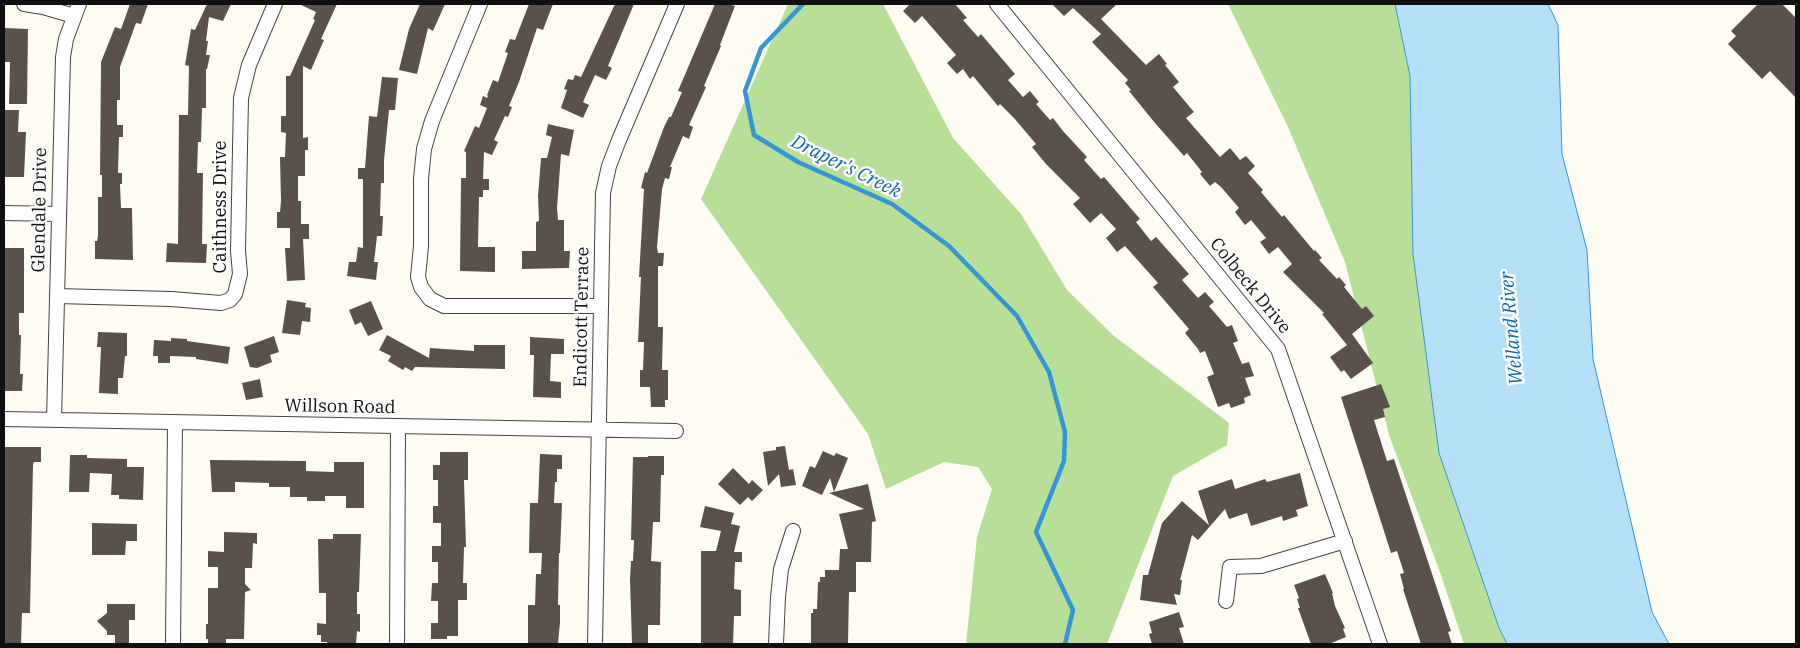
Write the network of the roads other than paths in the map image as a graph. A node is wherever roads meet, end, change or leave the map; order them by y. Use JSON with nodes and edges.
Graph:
{"nodes":[{"id":1,"x":24,"y":4,"type":"edge"},
{"id":2,"x":275,"y":4,"type":"edge"},
{"id":3,"x":480,"y":4,"type":"edge"},
{"id":4,"x":677,"y":4,"type":"edge"},
{"id":5,"x":997,"y":4,"type":"edge"},
{"id":6,"x":77,"y":10,"type":"edge"},
{"id":7,"x":4,"y":213,"type":"edge"},
{"id":8,"x":59,"y":214,"type":"junction"},
{"id":9,"x":57,"y":296,"type":"junction"},
{"id":10,"x":601,"y":306,"type":"junction"},
{"id":11,"x":4,"y":419,"type":"edge"},
{"id":12,"x":54,"y":420,"type":"junction"},
{"id":13,"x":175,"y":423,"type":"junction"},
{"id":14,"x":398,"y":426,"type":"junction"},
{"id":15,"x":600,"y":430,"type":"junction"},
{"id":16,"x":676,"y":431,"type":"dead end"},
{"id":17,"x":793,"y":531,"type":"dead end"},
{"id":18,"x":1345,"y":541,"type":"junction"},
{"id":19,"x":1226,"y":601,"type":"dead end"},
{"id":20,"x":173,"y":644,"type":"edge"},
{"id":21,"x":397,"y":644,"type":"edge"},
{"id":22,"x":595,"y":644,"type":"edge"},
{"id":23,"x":776,"y":644,"type":"edge"},
{"id":24,"x":1380,"y":644,"type":"edge"}],
"edges":[{"from":1,"to":6,"type":"street"},
{"from":2,"to":9,"type":"street","name":"Caithness Drive"},
{"from":3,"to":10,"type":"street"},
{"from":4,"to":10,"type":"street","name":"Endicott Terrace"},
{"from":5,"to":18,"type":"street","name":"Colbeck Drive"},
{"from":6,"to":8,"type":"street","name":"Glendale Drive"},
{"from":7,"to":8,"type":"street"},
{"from":8,"to":9,"type":"street","name":"Glendale Drive"},
{"from":9,"to":12,"type":"street","name":"Glendale Drive"},
{"from":10,"to":15,"type":"street","name":"Endicott Terrace"},
{"from":11,"to":12,"type":"street","name":"Willson Road"},
{"from":12,"to":13,"type":"street","name":"Willson Road"},
{"from":13,"to":14,"type":"street","name":"Willson Road"},
{"from":13,"to":20,"type":"street"},
{"from":14,"to":15,"type":"street","name":"Willson Road"},
{"from":14,"to":21,"type":"street"},
{"from":15,"to":16,"type":"street","name":"Willson Road"},
{"from":15,"to":22,"type":"street","name":"Endicott Terrace"},
{"from":17,"to":23,"type":"street"},
{"from":18,"to":19,"type":"street"},
{"from":18,"to":24,"type":"street","name":"Colbeck Drive"}]}
